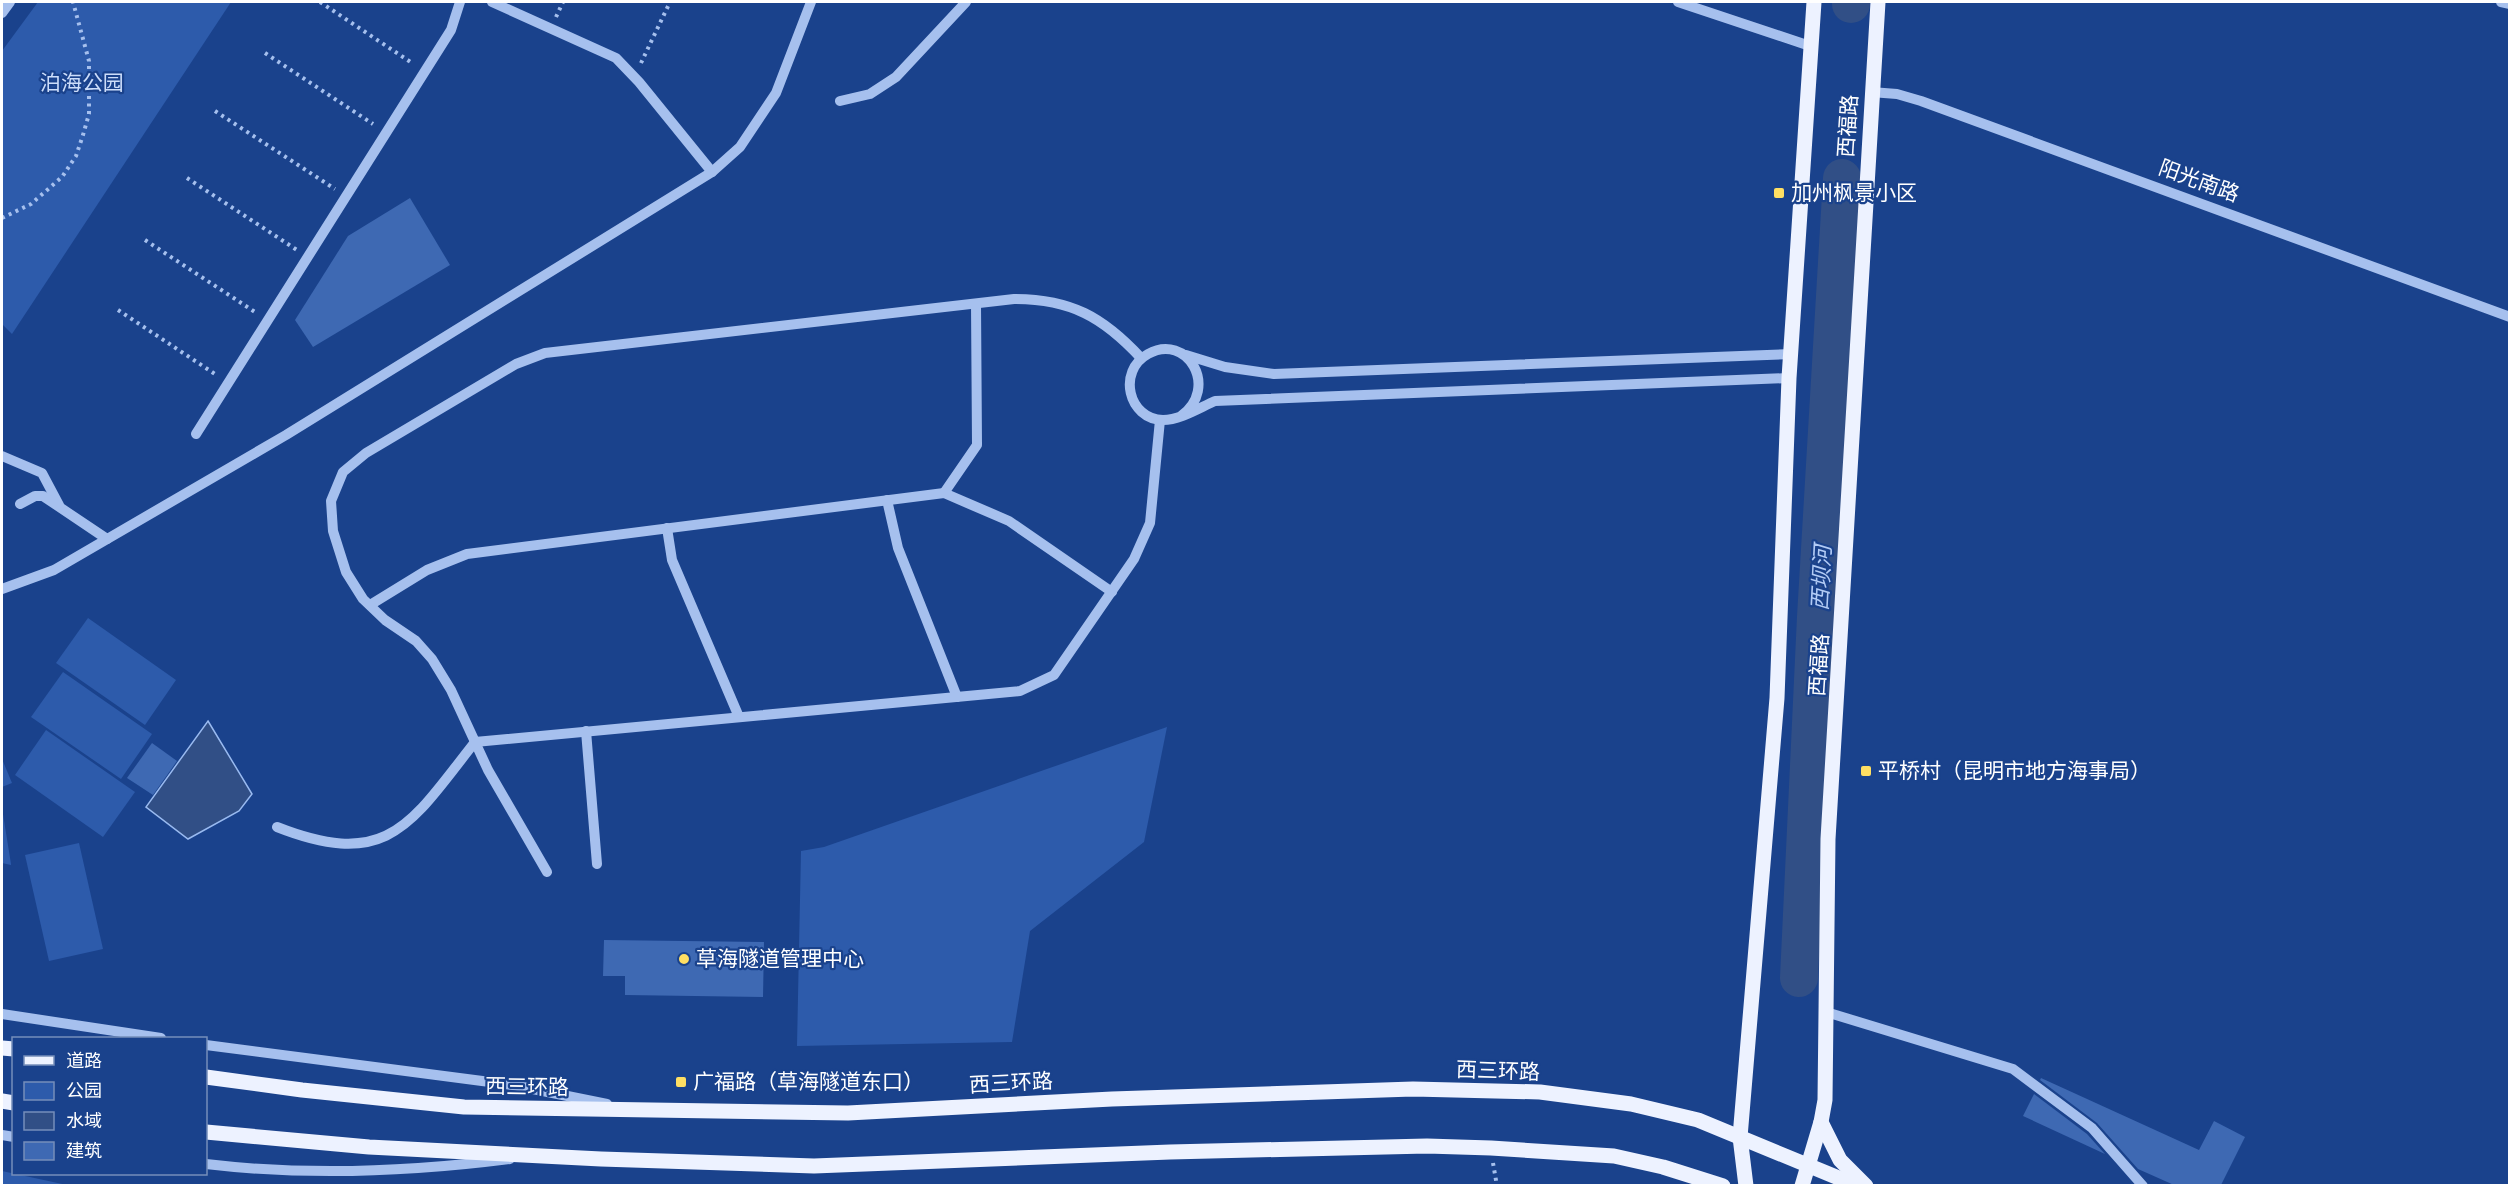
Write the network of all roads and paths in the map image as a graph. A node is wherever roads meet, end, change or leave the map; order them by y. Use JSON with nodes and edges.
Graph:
{"nodes":[{"id":1,"x":10,"y":2,"type":"edge"},
{"id":2,"x":73,"y":2,"type":"edge"},
{"id":3,"x":320,"y":2,"type":"edge"},
{"id":4,"x":460,"y":2,"type":"edge"},
{"id":5,"x":492,"y":2,"type":"edge"},
{"id":6,"x":670,"y":2,"type":"edge"},
{"id":7,"x":812,"y":2,"type":"edge"},
{"id":8,"x":966,"y":2,"type":"edge"},
{"id":9,"x":1678,"y":2,"type":"edge"},
{"id":10,"x":1814,"y":2,"type":"edge"},
{"id":11,"x":1878,"y":2,"type":"edge"},
{"id":12,"x":2501,"y":2,"type":"edge"},
{"id":13,"x":2510,"y":4,"type":"edge"},
{"id":14,"x":2,"y":13,"type":"edge"},
{"id":15,"x":1810,"y":46,"type":"junction"},
{"id":16,"x":265,"y":53,"type":"dead end"},
{"id":17,"x":425,"y":72,"type":"junction"},
{"id":18,"x":634,"y":77,"type":"junction"},
{"id":19,"x":1871,"y":92,"type":"junction"},
{"id":20,"x":840,"y":102,"type":"dead end"},
{"id":21,"x":215,"y":111,"type":"dead end"},
{"id":22,"x":386,"y":133,"type":"junction"},
{"id":23,"x":712,"y":172,"type":"junction"},
{"id":24,"x":187,"y":178,"type":"dead end"},
{"id":25,"x":346,"y":196,"type":"junction"},
{"id":26,"x":2,"y":219,"type":"edge"},
{"id":27,"x":145,"y":240,"type":"dead end"},
{"id":28,"x":308,"y":257,"type":"junction"},
{"id":29,"x":976,"y":304,"type":"junction"},
{"id":30,"x":118,"y":310,"type":"dead end"},
{"id":31,"x":2510,"y":317,"type":"edge"},
{"id":32,"x":268,"y":320,"type":"junction"},
{"id":33,"x":1177,"y":352,"type":"junction"},
{"id":34,"x":1792,"y":354,"type":"junction"},
{"id":35,"x":1141,"y":358,"type":"junction"},
{"id":36,"x":1789,"y":378,"type":"junction"},
{"id":37,"x":229,"y":383,"type":"junction"},
{"id":38,"x":1181,"y":416,"type":"junction"},
{"id":39,"x":1160,"y":420,"type":"junction"},
{"id":40,"x":196,"y":434,"type":"dead end"},
{"id":41,"x":2,"y":456,"type":"edge"},
{"id":42,"x":944,"y":493,"type":"junction"},
{"id":43,"x":887,"y":500,"type":"junction"},
{"id":44,"x":20,"y":504,"type":"dead end"},
{"id":45,"x":59,"y":505,"type":"junction"},
{"id":46,"x":667,"y":528,"type":"junction"},
{"id":47,"x":107,"y":539,"type":"junction"},
{"id":48,"x":2,"y":589,"type":"edge"},
{"id":49,"x":1112,"y":592,"type":"junction"},
{"id":50,"x":370,"y":605,"type":"junction"},
{"id":51,"x":957,"y":697,"type":"junction"},
{"id":52,"x":739,"y":717,"type":"junction"},
{"id":53,"x":586,"y":731,"type":"junction"},
{"id":54,"x":475,"y":742,"type":"junction"},
{"id":55,"x":277,"y":827,"type":"dead end"},
{"id":56,"x":597,"y":864,"type":"dead end"},
{"id":57,"x":547,"y":872,"type":"dead end"},
{"id":58,"x":1826,"y":1012,"type":"junction"},
{"id":59,"x":2,"y":1014,"type":"edge"},
{"id":60,"x":154,"y":1037,"type":"edge"},
{"id":61,"x":207,"y":1045,"type":"edge"},
{"id":62,"x":207,"y":1077,"type":"edge"},
{"id":63,"x":637,"y":1110,"type":"junction"},
{"id":64,"x":1821,"y":1122,"type":"junction"},
{"id":65,"x":207,"y":1132,"type":"edge"},
{"id":66,"x":1740,"y":1137,"type":"junction"},
{"id":67,"x":538,"y":1156,"type":"junction"},
{"id":68,"x":207,"y":1164,"type":"edge"},
{"id":69,"x":1808,"y":1166,"type":"junction"},
{"id":70,"x":1723,"y":1185,"type":"edge"},
{"id":71,"x":1746,"y":1185,"type":"edge"},
{"id":72,"x":1802,"y":1185,"type":"edge"},
{"id":73,"x":1858,"y":1185,"type":"edge"},
{"id":74,"x":1866,"y":1185,"type":"edge"},
{"id":75,"x":2143,"y":1185,"type":"edge"}],
"edges":[{"from":1,"to":14,"type":"street"},
{"from":2,"to":26,"type":"path"},
{"from":3,"to":17,"type":"path"},
{"from":4,"to":17,"type":"street"},
{"from":5,"to":18,"type":"street"},
{"from":6,"to":18,"type":"path"},
{"from":7,"to":23,"type":"street"},
{"from":8,"to":20,"type":"street"},
{"from":9,"to":15,"type":"street"},
{"from":10,"to":15,"type":"main road","name":"西福路"},
{"from":11,"to":19,"type":"main road","name":"西福路"},
{"from":12,"to":13,"type":"street"},
{"from":15,"to":34,"type":"main road","name":"西福路"},
{"from":16,"to":22,"type":"path"},
{"from":17,"to":22,"type":"street"},
{"from":18,"to":23,"type":"street"},
{"from":19,"to":31,"type":"street","name":"阳光南路"},
{"from":19,"to":58,"type":"main road","name":"西福路"},
{"from":21,"to":25,"type":"path"},
{"from":22,"to":25,"type":"street"},
{"from":23,"to":47,"type":"street"},
{"from":24,"to":28,"type":"path"},
{"from":25,"to":28,"type":"street"},
{"from":27,"to":32,"type":"path"},
{"from":28,"to":32,"type":"street"},
{"from":29,"to":35,"type":"street"},
{"from":29,"to":42,"type":"street"},
{"from":29,"to":50,"type":"street"},
{"from":30,"to":37,"type":"path"},
{"from":32,"to":37,"type":"street"},
{"from":33,"to":34,"type":"street"},
{"from":33,"to":35,"type":"street"},
{"from":33,"to":38,"type":"street"},
{"from":34,"to":36,"type":"main road","name":"西福路"},
{"from":35,"to":39,"type":"street"},
{"from":36,"to":38,"type":"street"},
{"from":36,"to":66,"type":"main road","name":"西福路"},
{"from":37,"to":40,"type":"street"},
{"from":38,"to":39,"type":"street"},
{"from":39,"to":49,"type":"street"},
{"from":41,"to":45,"type":"street"},
{"from":42,"to":43,"type":"street"},
{"from":42,"to":49,"type":"street"},
{"from":43,"to":46,"type":"street"},
{"from":43,"to":51,"type":"street"},
{"from":44,"to":45,"type":"street"},
{"from":45,"to":47,"type":"street"},
{"from":46,"to":50,"type":"street"},
{"from":46,"to":52,"type":"street"},
{"from":47,"to":48,"type":"street"},
{"from":49,"to":51,"type":"street"},
{"from":50,"to":54,"type":"street"},
{"from":51,"to":52,"type":"street"},
{"from":52,"to":53,"type":"street"},
{"from":53,"to":54,"type":"street"},
{"from":53,"to":56,"type":"street"},
{"from":54,"to":55,"type":"street"},
{"from":54,"to":57,"type":"street"},
{"from":58,"to":64,"type":"main road","name":"西福路"},
{"from":58,"to":75,"type":"street"},
{"from":59,"to":60,"type":"street"},
{"from":61,"to":63,"type":"street"},
{"from":62,"to":63,"type":"main road","name":"西三环路"},
{"from":63,"to":66,"type":"main road","name":"西三环路"},
{"from":64,"to":69,"type":"main road","name":"西福路"},
{"from":64,"to":74,"type":"main road"},
{"from":65,"to":67,"type":"main road"},
{"from":66,"to":69,"type":"main road","name":"西三环路"},
{"from":66,"to":71,"type":"main road","name":"西福路"},
{"from":67,"to":68,"type":"street"},
{"from":67,"to":70,"type":"main road"},
{"from":69,"to":72,"type":"main road","name":"西福路"},
{"from":69,"to":73,"type":"main road","name":"西三环路"}]}
